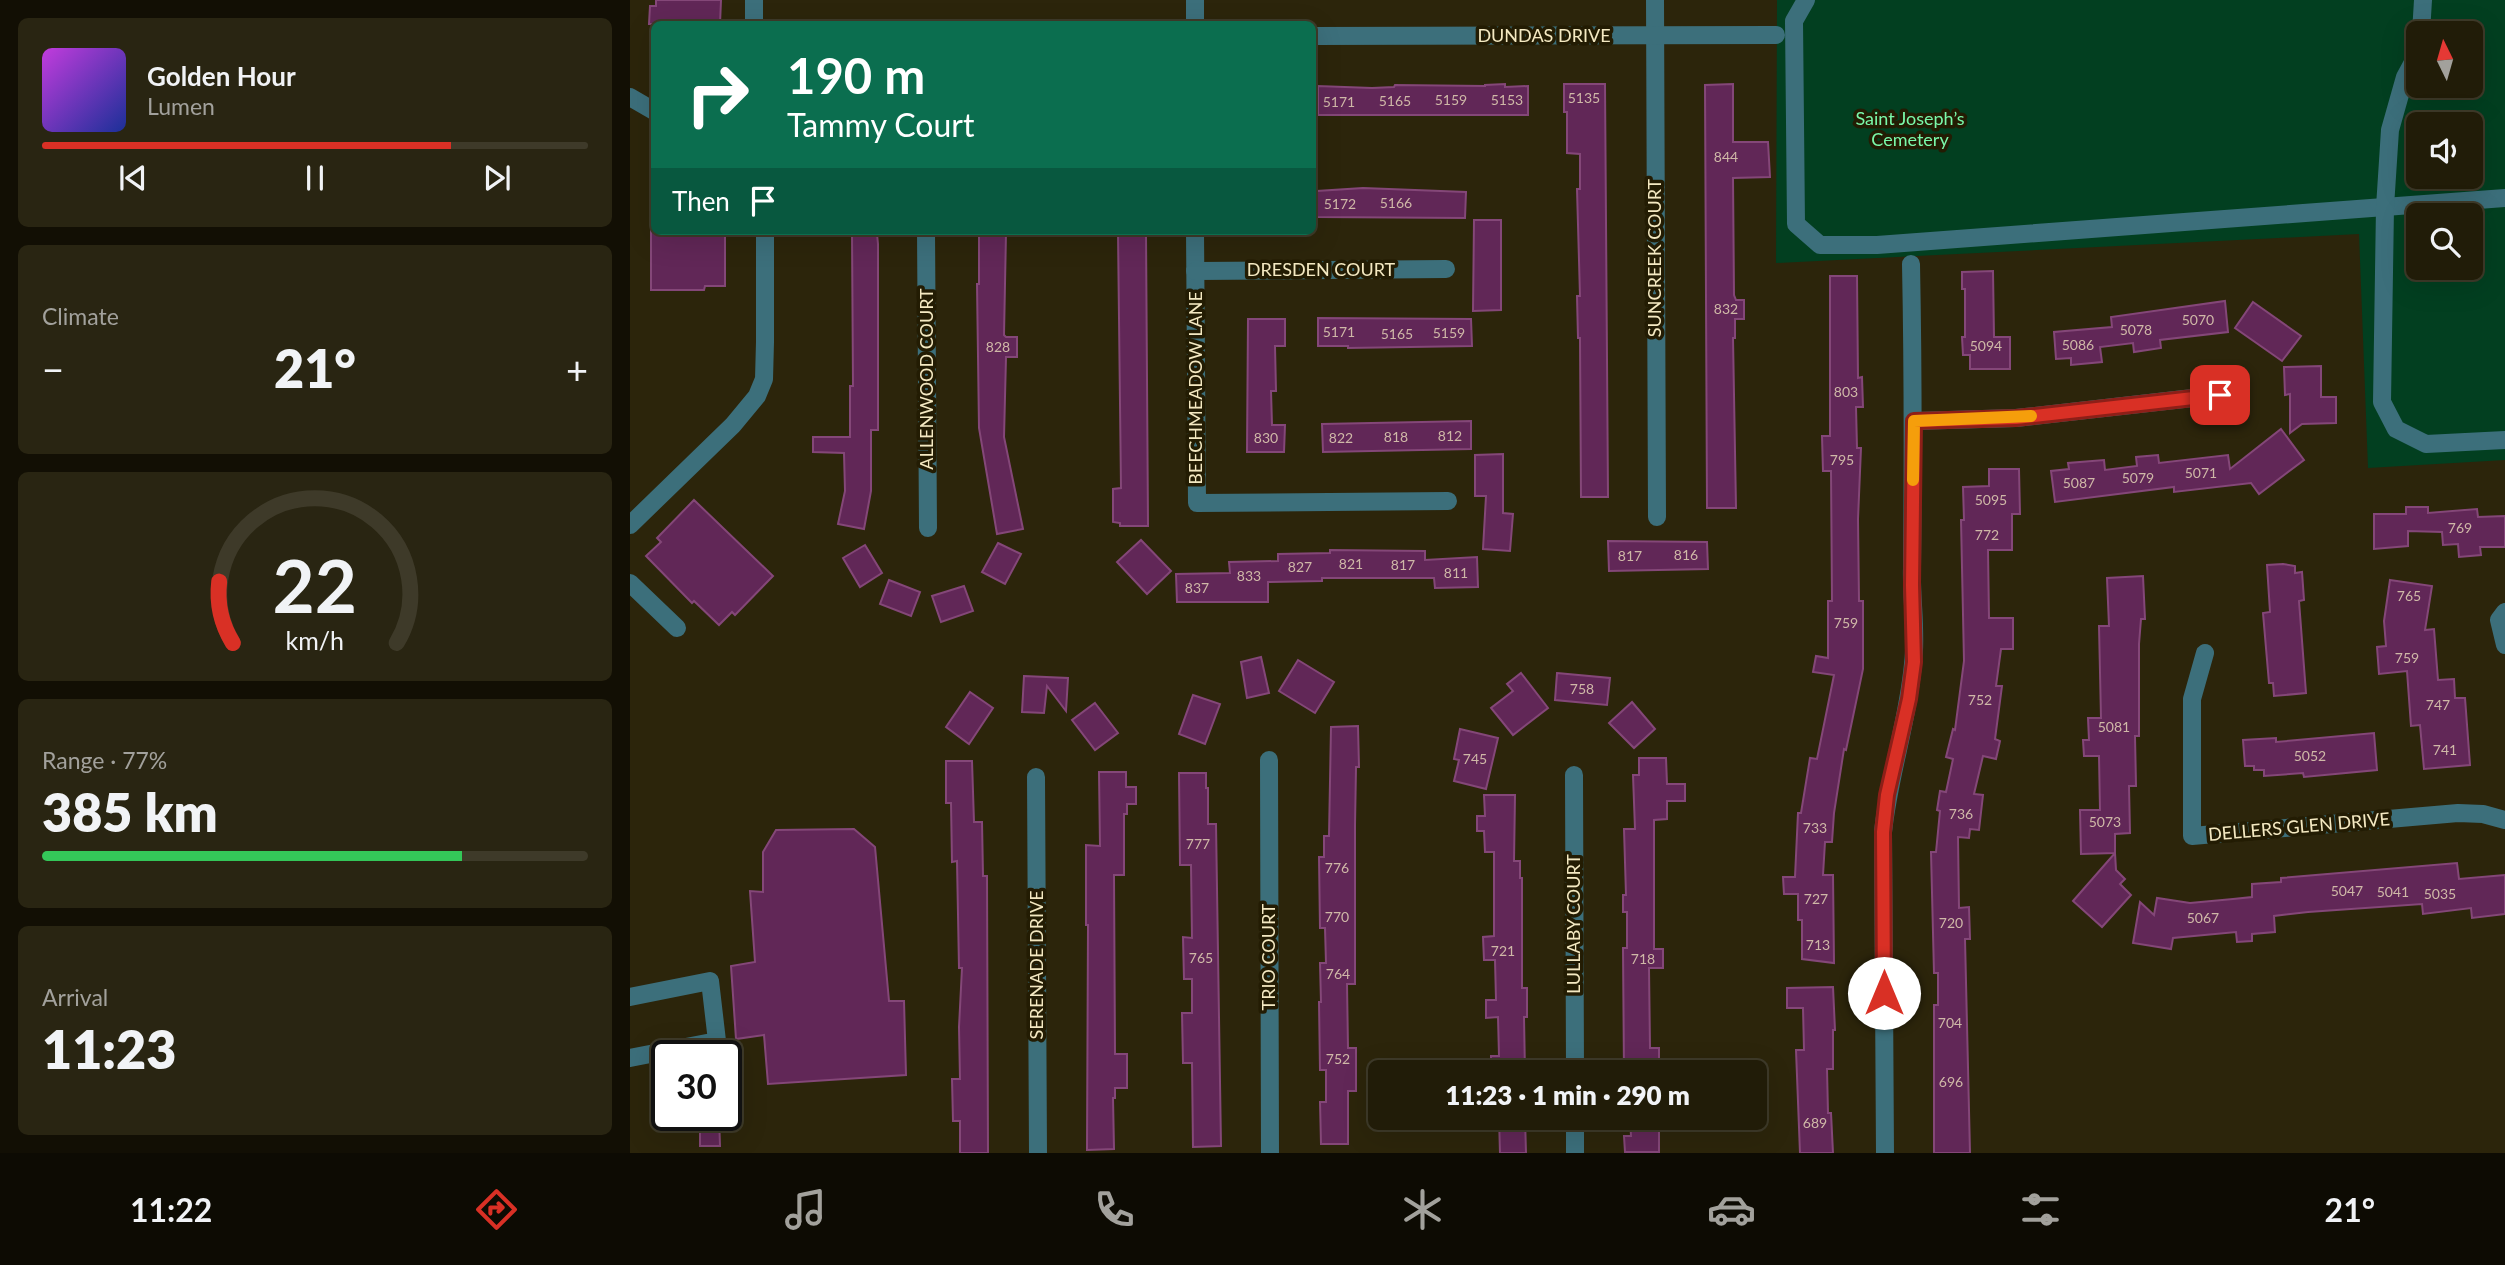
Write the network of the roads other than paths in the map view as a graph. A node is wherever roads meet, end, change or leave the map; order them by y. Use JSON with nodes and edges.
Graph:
{"nodes":[{"id":1,"x":754,"y":0,"type":"edge"},
{"id":2,"x":1195,"y":0,"type":"edge"},
{"id":3,"x":1655,"y":0,"type":"edge"},
{"id":4,"x":1805,"y":0,"type":"edge"},
{"id":5,"x":2423,"y":0,"type":"edge"},
{"id":6,"x":754,"y":21,"type":"edge"},
{"id":7,"x":1195,"y":21,"type":"edge"},
{"id":8,"x":2422,"y":21,"type":"edge"},
{"id":9,"x":1655,"y":35,"type":"junction"},
{"id":10,"x":1776,"y":35,"type":"dead end"},
{"id":11,"x":1316,"y":36,"type":"edge"},
{"id":12,"x":2406,"y":76,"type":"edge"},
{"id":13,"x":630,"y":97,"type":"edge"},
{"id":14,"x":651,"y":109,"type":"edge"},
{"id":15,"x":2505,"y":198,"type":"edge"},
{"id":16,"x":2385,"y":207,"type":"junction"},
{"id":17,"x":765,"y":235,"type":"edge"},
{"id":18,"x":926,"y":235,"type":"edge"},
{"id":19,"x":1195,"y":235,"type":"edge"},
{"id":20,"x":1911,"y":264,"type":"dead end"},
{"id":21,"x":1446,"y":269,"type":"dead end"},
{"id":22,"x":1195,"y":271,"type":"junction"},
{"id":23,"x":2220,"y":395,"type":"dead end"},
{"id":24,"x":1914,"y":421,"type":"junction"},
{"id":25,"x":2505,"y":440,"type":"edge"},
{"id":26,"x":1448,"y":501,"type":"dead end"},
{"id":27,"x":1657,"y":517,"type":"dead end"},
{"id":28,"x":630,"y":526,"type":"edge"},
{"id":29,"x":928,"y":528,"type":"dead end"},
{"id":30,"x":630,"y":583,"type":"edge"},
{"id":31,"x":2502,"y":616,"type":"edge"},
{"id":32,"x":677,"y":628,"type":"dead end"},
{"id":33,"x":2505,"y":645,"type":"edge"},
{"id":34,"x":2206,"y":653,"type":"dead end"},
{"id":35,"x":1269,"y":760,"type":"dead end"},
{"id":36,"x":1574,"y":775,"type":"dead end"},
{"id":37,"x":1037,"y":777,"type":"dead end"},
{"id":38,"x":2505,"y":820,"type":"edge"},
{"id":39,"x":630,"y":997,"type":"edge"},
{"id":40,"x":630,"y":1058,"type":"edge"},
{"id":41,"x":1575,"y":1060,"type":"edge"},
{"id":42,"x":1575,"y":1130,"type":"edge"},
{"id":43,"x":1038,"y":1153,"type":"edge"},
{"id":44,"x":1270,"y":1153,"type":"edge"},
{"id":45,"x":1575,"y":1153,"type":"edge"},
{"id":46,"x":1885,"y":1153,"type":"edge"}],
"edges":[{"from":1,"to":6,"type":"street"},
{"from":2,"to":7,"type":"street"},
{"from":3,"to":9,"type":"street","name":"SUNCREEK COURT"},
{"from":4,"to":16,"type":"street"},
{"from":5,"to":8,"type":"street"},
{"from":9,"to":10,"type":"street","name":"DUNDAS DRIVE"},
{"from":9,"to":11,"type":"street","name":"DUNDAS DRIVE"},
{"from":9,"to":27,"type":"street","name":"SUNCREEK COURT"},
{"from":12,"to":16,"type":"street"},
{"from":13,"to":14,"type":"street"},
{"from":15,"to":16,"type":"street"},
{"from":16,"to":25,"type":"street"},
{"from":17,"to":28,"type":"street"},
{"from":18,"to":29,"type":"street","name":"ALLENWOOD COURT"},
{"from":19,"to":22,"type":"street","name":"BEECHMEADOW LANE"},
{"from":20,"to":24,"type":"street"},
{"from":21,"to":22,"type":"street","name":"DRESDEN COURT"},
{"from":22,"to":26,"type":"street","name":"BEECHMEADOW LANE"},
{"from":23,"to":24,"type":"street"},
{"from":24,"to":46,"type":"street"},
{"from":30,"to":32,"type":"street"},
{"from":31,"to":33,"type":"street"},
{"from":34,"to":38,"type":"street","name":"DELLERS GLEN DRIVE"},
{"from":35,"to":44,"type":"street","name":"TRIO COURT"},
{"from":36,"to":41,"type":"street","name":"LULLABY COURT"},
{"from":37,"to":43,"type":"street","name":"SERENADE DRIVE"},
{"from":39,"to":40,"type":"street"},
{"from":42,"to":45,"type":"street"}]}
